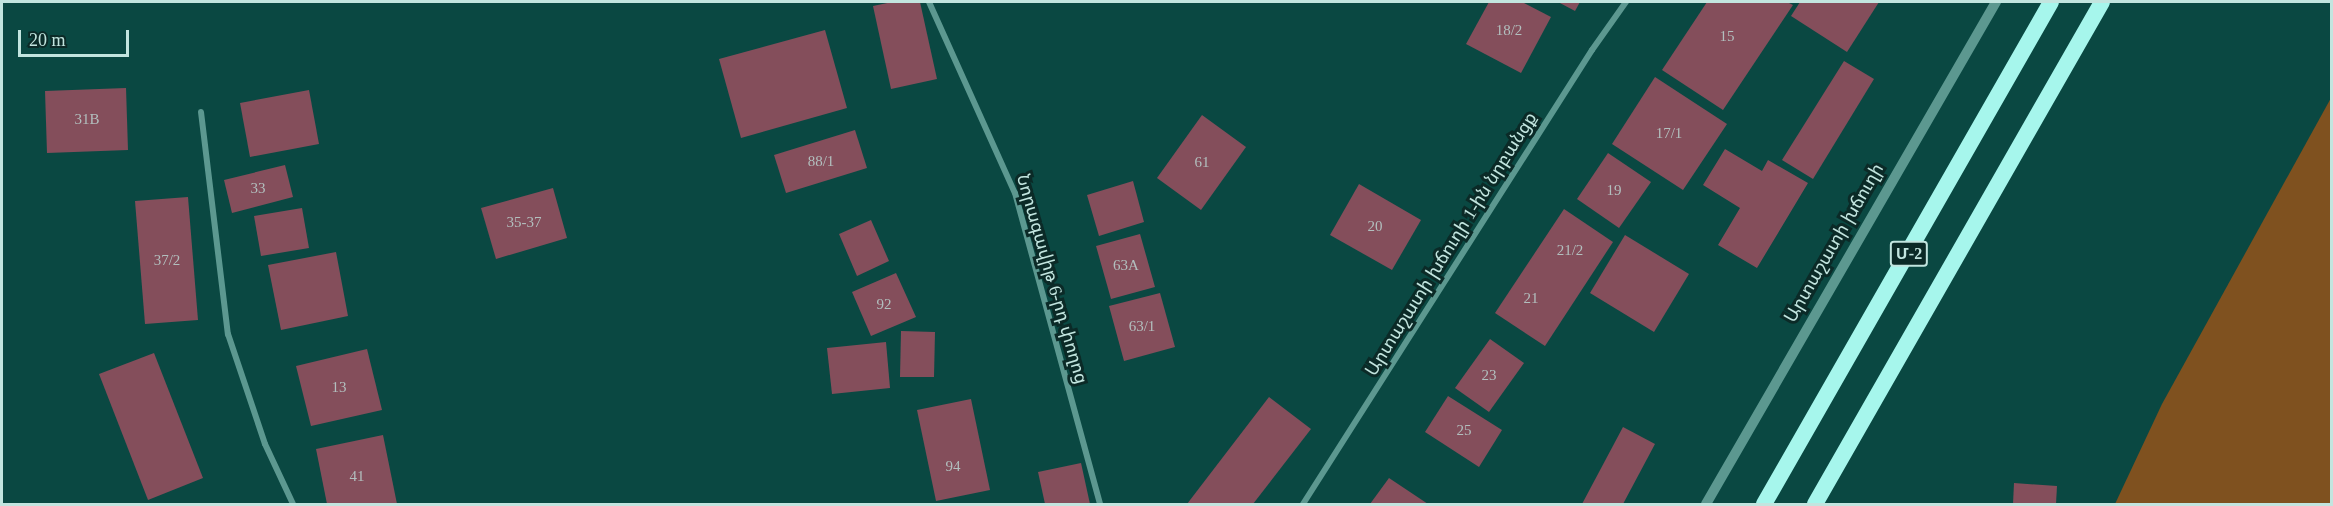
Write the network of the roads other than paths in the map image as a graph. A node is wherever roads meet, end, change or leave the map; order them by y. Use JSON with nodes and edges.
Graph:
{"nodes":[{"id":1,"x":929,"y":2,"type":"edge"},
{"id":2,"x":1626,"y":2,"type":"edge"},
{"id":3,"x":1996,"y":2,"type":"edge"},
{"id":4,"x":2051,"y":2,"type":"edge"},
{"id":5,"x":2102,"y":2,"type":"edge"},
{"id":6,"x":201,"y":112,"type":"dead end"},
{"id":7,"x":292,"y":504,"type":"edge"},
{"id":8,"x":1100,"y":504,"type":"edge"},
{"id":9,"x":1303,"y":504,"type":"edge"},
{"id":10,"x":1706,"y":504,"type":"edge"},
{"id":11,"x":1764,"y":504,"type":"edge"},
{"id":12,"x":1815,"y":504,"type":"edge"}],
"edges":[{"from":1,"to":8,"type":"street","name":"Նորագավիթ 6-րդ փողոց"},
{"from":2,"to":9,"type":"street","name":"Արտաշատի խճուղի 1-ին նրբանցք"},
{"from":3,"to":10,"type":"street","name":"Արտաշատի խճուղի"},
{"from":4,"to":11,"type":"highway","number":"Մ-2"},
{"from":5,"to":12,"type":"highway","number":"Մ-2"},
{"from":6,"to":7,"type":"street"}]}
